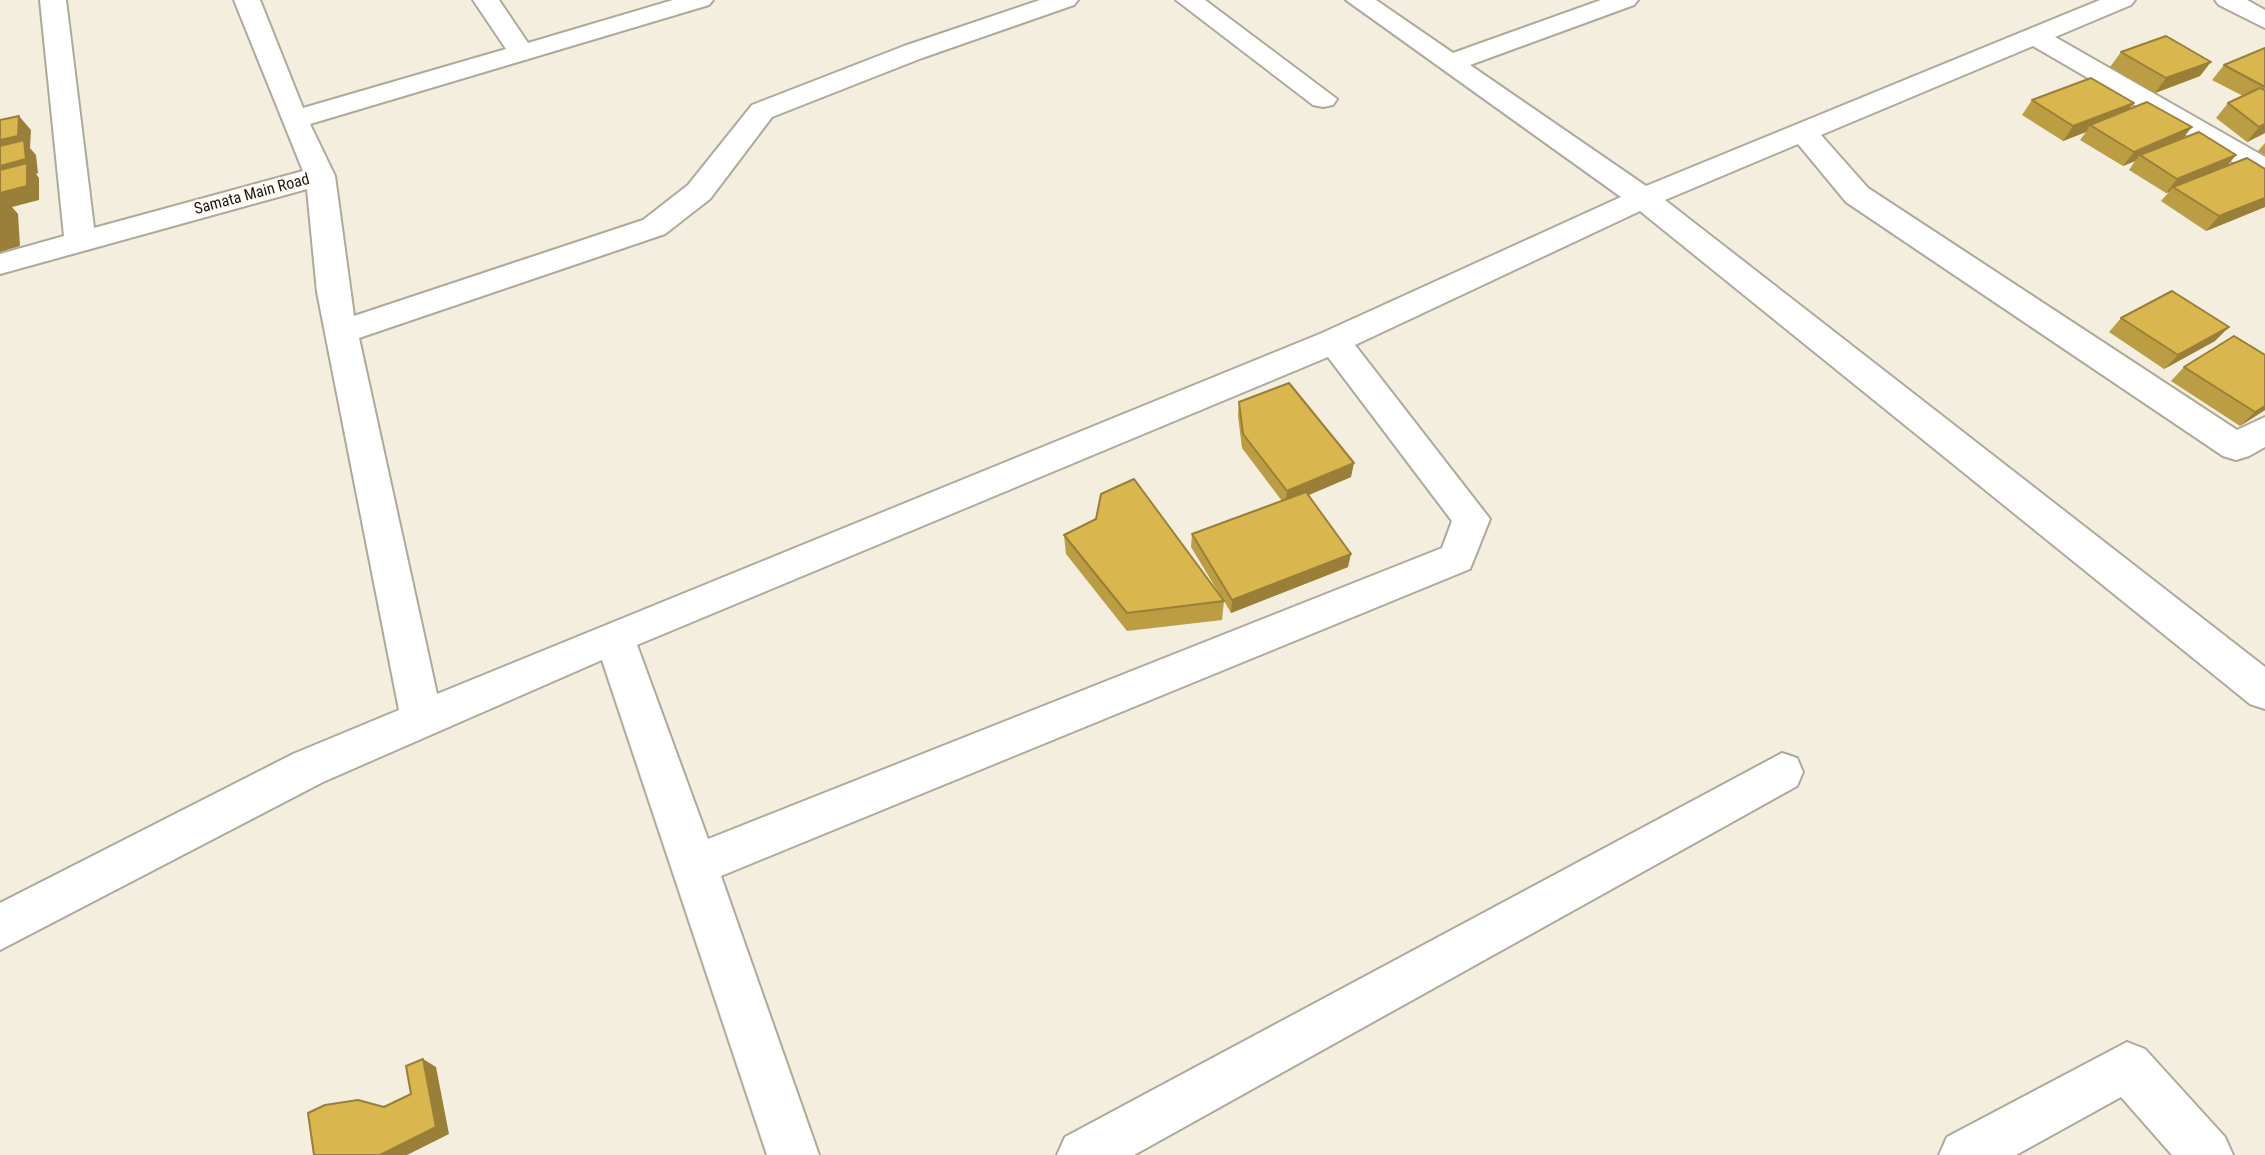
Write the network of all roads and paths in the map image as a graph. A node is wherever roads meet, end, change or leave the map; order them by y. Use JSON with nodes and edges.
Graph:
{"nodes":[{"id":1,"x":52,"y":0,"type":"edge"},
{"id":2,"x":247,"y":0,"type":"edge"},
{"id":3,"x":486,"y":0,"type":"edge"},
{"id":4,"x":700,"y":0,"type":"edge"},
{"id":5,"x":1065,"y":0,"type":"edge"},
{"id":6,"x":1189,"y":0,"type":"edge"},
{"id":7,"x":1359,"y":0,"type":"edge"},
{"id":8,"x":1625,"y":0,"type":"edge"},
{"id":9,"x":2122,"y":0,"type":"edge"},
{"id":10,"x":2228,"y":0,"type":"edge"},
{"id":11,"x":2265,"y":20,"type":"edge"},
{"id":12,"x":2034,"y":36,"type":"junction"},
{"id":13,"x":521,"y":52,"type":"junction"},
{"id":14,"x":1450,"y":63,"type":"junction"},
{"id":15,"x":1323,"y":99,"type":"dead end"},
{"id":16,"x":294,"y":120,"type":"junction"},
{"id":17,"x":1803,"y":132,"type":"junction"},
{"id":18,"x":2265,"y":169,"type":"edge"},
{"id":19,"x":320,"y":176,"type":"junction"},
{"id":20,"x":1643,"y":198,"type":"junction"},
{"id":21,"x":80,"y":242,"type":"junction"},
{"id":22,"x":0,"y":264,"type":"edge"},
{"id":23,"x":342,"y":332,"type":"junction"},
{"id":24,"x":1334,"y":341,"type":"junction"},
{"id":25,"x":2265,"y":430,"type":"edge"},
{"id":26,"x":614,"y":637,"type":"junction"},
{"id":27,"x":2265,"y":691,"type":"edge"},
{"id":28,"x":422,"y":719,"type":"junction"},
{"id":29,"x":1782,"y":772,"type":"dead end"},
{"id":30,"x":695,"y":865,"type":"junction"},
{"id":31,"x":0,"y":927,"type":"edge"},
{"id":32,"x":793,"y":1155,"type":"edge"},
{"id":33,"x":1083,"y":1155,"type":"edge"},
{"id":34,"x":1965,"y":1155,"type":"edge"},
{"id":35,"x":2207,"y":1155,"type":"edge"}],
"edges":[{"from":1,"to":21,"type":"street"},
{"from":2,"to":16,"type":"street","name":"Samata Main Road"},
{"from":3,"to":13,"type":"street"},
{"from":4,"to":13,"type":"street"},
{"from":5,"to":23,"type":"street"},
{"from":6,"to":15,"type":"street"},
{"from":7,"to":14,"type":"street"},
{"from":8,"to":14,"type":"street"},
{"from":9,"to":12,"type":"street"},
{"from":10,"to":11,"type":"street"},
{"from":12,"to":17,"type":"street"},
{"from":12,"to":18,"type":"street"},
{"from":13,"to":16,"type":"street"},
{"from":14,"to":20,"type":"street"},
{"from":16,"to":19,"type":"street","name":"Samata Main Road"},
{"from":17,"to":20,"type":"street"},
{"from":17,"to":25,"type":"street"},
{"from":19,"to":21,"type":"street","name":"Samata Main Road"},
{"from":19,"to":23,"type":"street"},
{"from":20,"to":24,"type":"street"},
{"from":20,"to":27,"type":"street"},
{"from":21,"to":22,"type":"street","name":"Samata Main Road"},
{"from":23,"to":28,"type":"street"},
{"from":24,"to":26,"type":"street"},
{"from":24,"to":30,"type":"street"},
{"from":26,"to":28,"type":"street"},
{"from":26,"to":30,"type":"street"},
{"from":28,"to":31,"type":"street"},
{"from":29,"to":33,"type":"street"},
{"from":30,"to":32,"type":"street"},
{"from":34,"to":35,"type":"street"}]}
